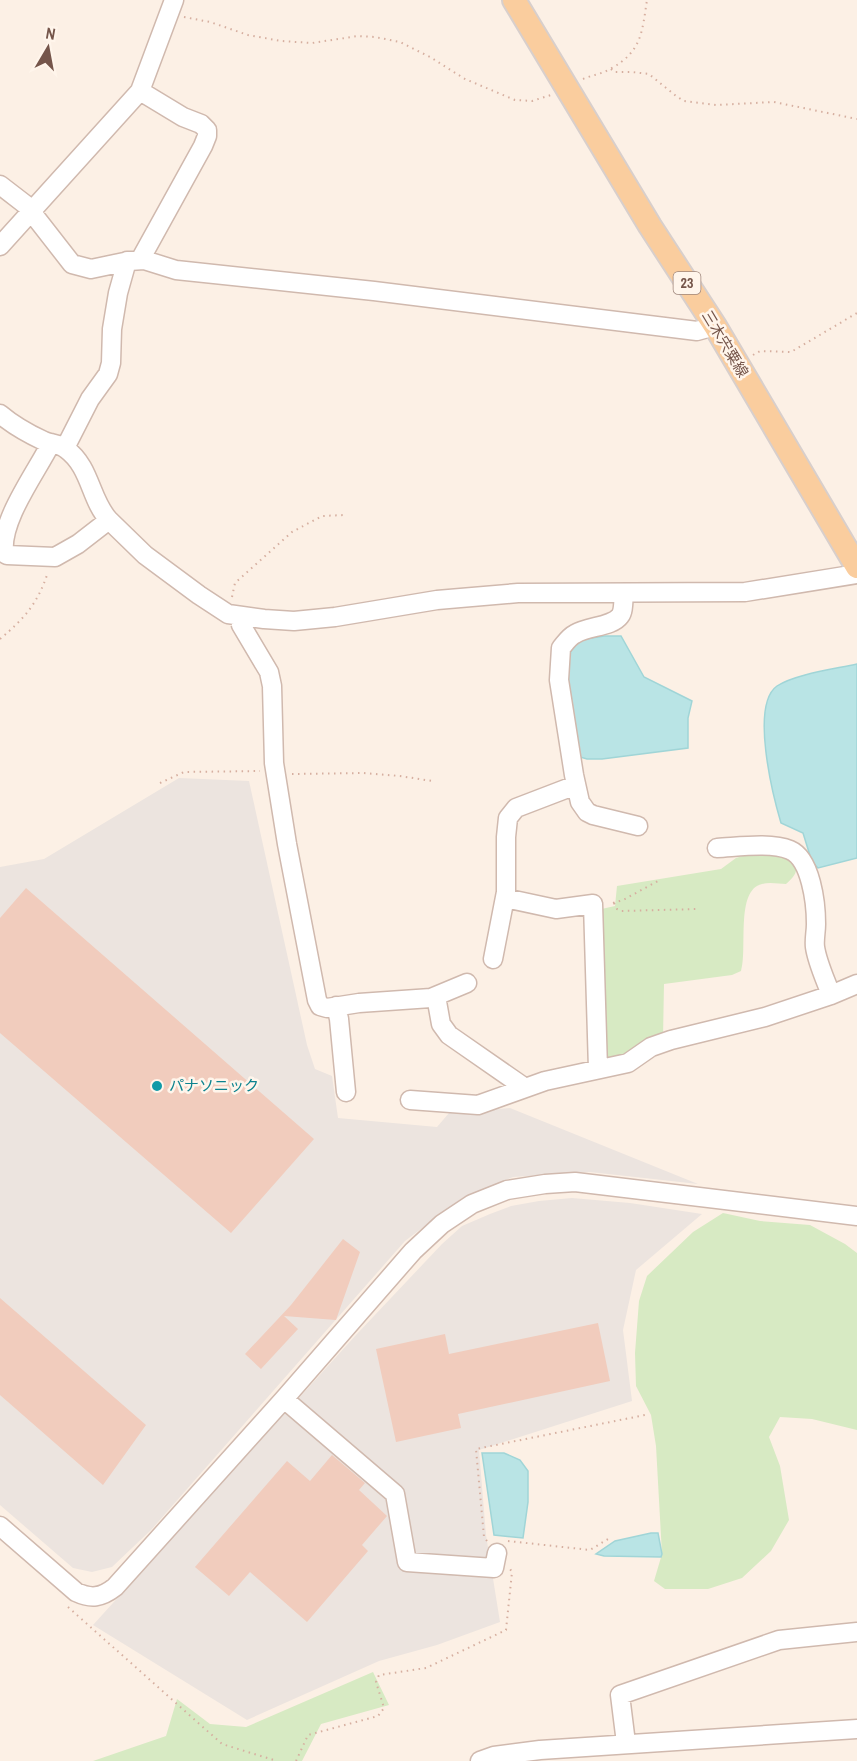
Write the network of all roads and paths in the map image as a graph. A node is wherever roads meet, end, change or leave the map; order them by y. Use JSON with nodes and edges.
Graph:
{"nodes":[{"id":1,"x":514,"y":0,"type":"edge"},
{"id":2,"x":647,"y":0,"type":"edge"},
{"id":3,"x":172,"y":7,"type":"edge"},
{"id":4,"x":611,"y":69,"type":"junction"},
{"id":5,"x":567,"y":87,"type":"junction"},
{"id":6,"x":140,"y":91,"type":"junction"},
{"id":7,"x":857,"y":119,"type":"edge"},
{"id":8,"x":0,"y":185,"type":"edge"},
{"id":9,"x":31,"y":212,"type":"junction"},
{"id":10,"x":0,"y":246,"type":"edge"},
{"id":11,"x":133,"y":261,"type":"junction"},
{"id":12,"x":857,"y":313,"type":"edge"},
{"id":13,"x":715,"y":326,"type":"junction"},
{"id":14,"x":737,"y":365,"type":"junction"},
{"id":15,"x":0,"y":414,"type":"edge"},
{"id":16,"x":58,"y":446,"type":"junction"},
{"id":17,"x":344,"y":515,"type":"dead end"},
{"id":18,"x":109,"y":520,"type":"junction"},
{"id":19,"x":52,"y":557,"type":"junction"},
{"id":20,"x":857,"y":567,"type":"edge"},
{"id":21,"x":857,"y":574,"type":"edge"},
{"id":22,"x":624,"y":593,"type":"junction"},
{"id":23,"x":234,"y":615,"type":"junction"},
{"id":24,"x":0,"y":639,"type":"edge"},
{"id":25,"x":275,"y":770,"type":"junction"},
{"id":26,"x":432,"y":781,"type":"dead end"},
{"id":27,"x":160,"y":783,"type":"dead end"},
{"id":28,"x":576,"y":785,"type":"junction"},
{"id":29,"x":638,"y":826,"type":"dead end"},
{"id":30,"x":717,"y":848,"type":"dead end"},
{"id":31,"x":658,"y":881,"type":"dead end"},
{"id":32,"x":505,"y":898,"type":"junction"},
{"id":33,"x":614,"y":903,"type":"junction"},
{"id":34,"x":592,"y":909,"type":"junction"},
{"id":35,"x":698,"y":909,"type":"dead end"},
{"id":36,"x":493,"y":959,"type":"dead end"},
{"id":37,"x":467,"y":983,"type":"dead end"},
{"id":38,"x":856,"y":989,"type":"edge"},
{"id":39,"x":831,"y":995,"type":"junction"},
{"id":40,"x":436,"y":996,"type":"junction"},
{"id":41,"x":336,"y":1006,"type":"junction"},
{"id":42,"x":598,"y":1069,"type":"junction"},
{"id":43,"x":522,"y":1089,"type":"junction"},
{"id":44,"x":346,"y":1092,"type":"dead end"},
{"id":45,"x":410,"y":1100,"type":"dead end"},
{"id":46,"x":857,"y":1216,"type":"edge"},
{"id":47,"x":284,"y":1399,"type":"junction"},
{"id":48,"x":0,"y":1527,"type":"edge"},
{"id":49,"x":608,"y":1539,"type":"dead end"},
{"id":50,"x":497,"y":1553,"type":"joint"},
{"id":51,"x":89,"y":1626,"type":"dead end"},
{"id":52,"x":857,"y":1632,"type":"edge"},
{"id":53,"x":857,"y":1729,"type":"edge"},
{"id":54,"x":626,"y":1743,"type":"junction"},
{"id":55,"x":277,"y":1761,"type":"edge"},
{"id":56,"x":480,"y":1761,"type":"edge"}],
"edges":[{"from":1,"to":5,"type":"main road","name":"三木宍粟線","number":"23"},
{"from":2,"to":4,"type":"path"},
{"from":3,"to":5,"type":"path"},
{"from":3,"to":6,"type":"street"},
{"from":4,"to":5,"type":"path"},
{"from":4,"to":7,"type":"path"},
{"from":5,"to":13,"type":"main road","name":"三木宍粟線","number":"23"},
{"from":6,"to":9,"type":"street"},
{"from":6,"to":11,"type":"street"},
{"from":8,"to":9,"type":"street"},
{"from":9,"to":10,"type":"street"},
{"from":9,"to":11,"type":"street"},
{"from":11,"to":13,"type":"street"},
{"from":11,"to":16,"type":"street"},
{"from":12,"to":14,"type":"path"},
{"from":13,"to":14,"type":"main road","name":"三木宍粟線","number":"23"},
{"from":14,"to":20,"type":"main road","name":"三木宍粟線","number":"23"},
{"from":15,"to":16,"type":"street"},
{"from":16,"to":18,"type":"street"},
{"from":16,"to":19,"type":"street"},
{"from":17,"to":23,"type":"path"},
{"from":18,"to":19,"type":"street"},
{"from":18,"to":23,"type":"street"},
{"from":19,"to":24,"type":"path"},
{"from":21,"to":22,"type":"street"},
{"from":22,"to":23,"type":"street"},
{"from":22,"to":28,"type":"street"},
{"from":23,"to":25,"type":"street"},
{"from":25,"to":26,"type":"path"},
{"from":25,"to":27,"type":"path"},
{"from":25,"to":41,"type":"street"},
{"from":28,"to":29,"type":"street"},
{"from":28,"to":32,"type":"street"},
{"from":30,"to":39,"type":"street"},
{"from":31,"to":33,"type":"path"},
{"from":32,"to":34,"type":"street"},
{"from":32,"to":36,"type":"street"},
{"from":33,"to":34,"type":"path"},
{"from":33,"to":35,"type":"path"},
{"from":34,"to":42,"type":"street"},
{"from":37,"to":40,"type":"street"},
{"from":38,"to":39,"type":"street"},
{"from":39,"to":42,"type":"street"},
{"from":40,"to":41,"type":"street"},
{"from":40,"to":43,"type":"street"},
{"from":41,"to":44,"type":"street"},
{"from":42,"to":43,"type":"street"},
{"from":43,"to":45,"type":"street"},
{"from":46,"to":47,"type":"street"},
{"from":47,"to":48,"type":"street"},
{"from":47,"to":50,"type":"street"},
{"from":49,"to":50,"type":"path"},
{"from":51,"to":55,"type":"path"},
{"from":52,"to":54,"type":"street"},
{"from":53,"to":54,"type":"street"},
{"from":54,"to":56,"type":"street"}]}
